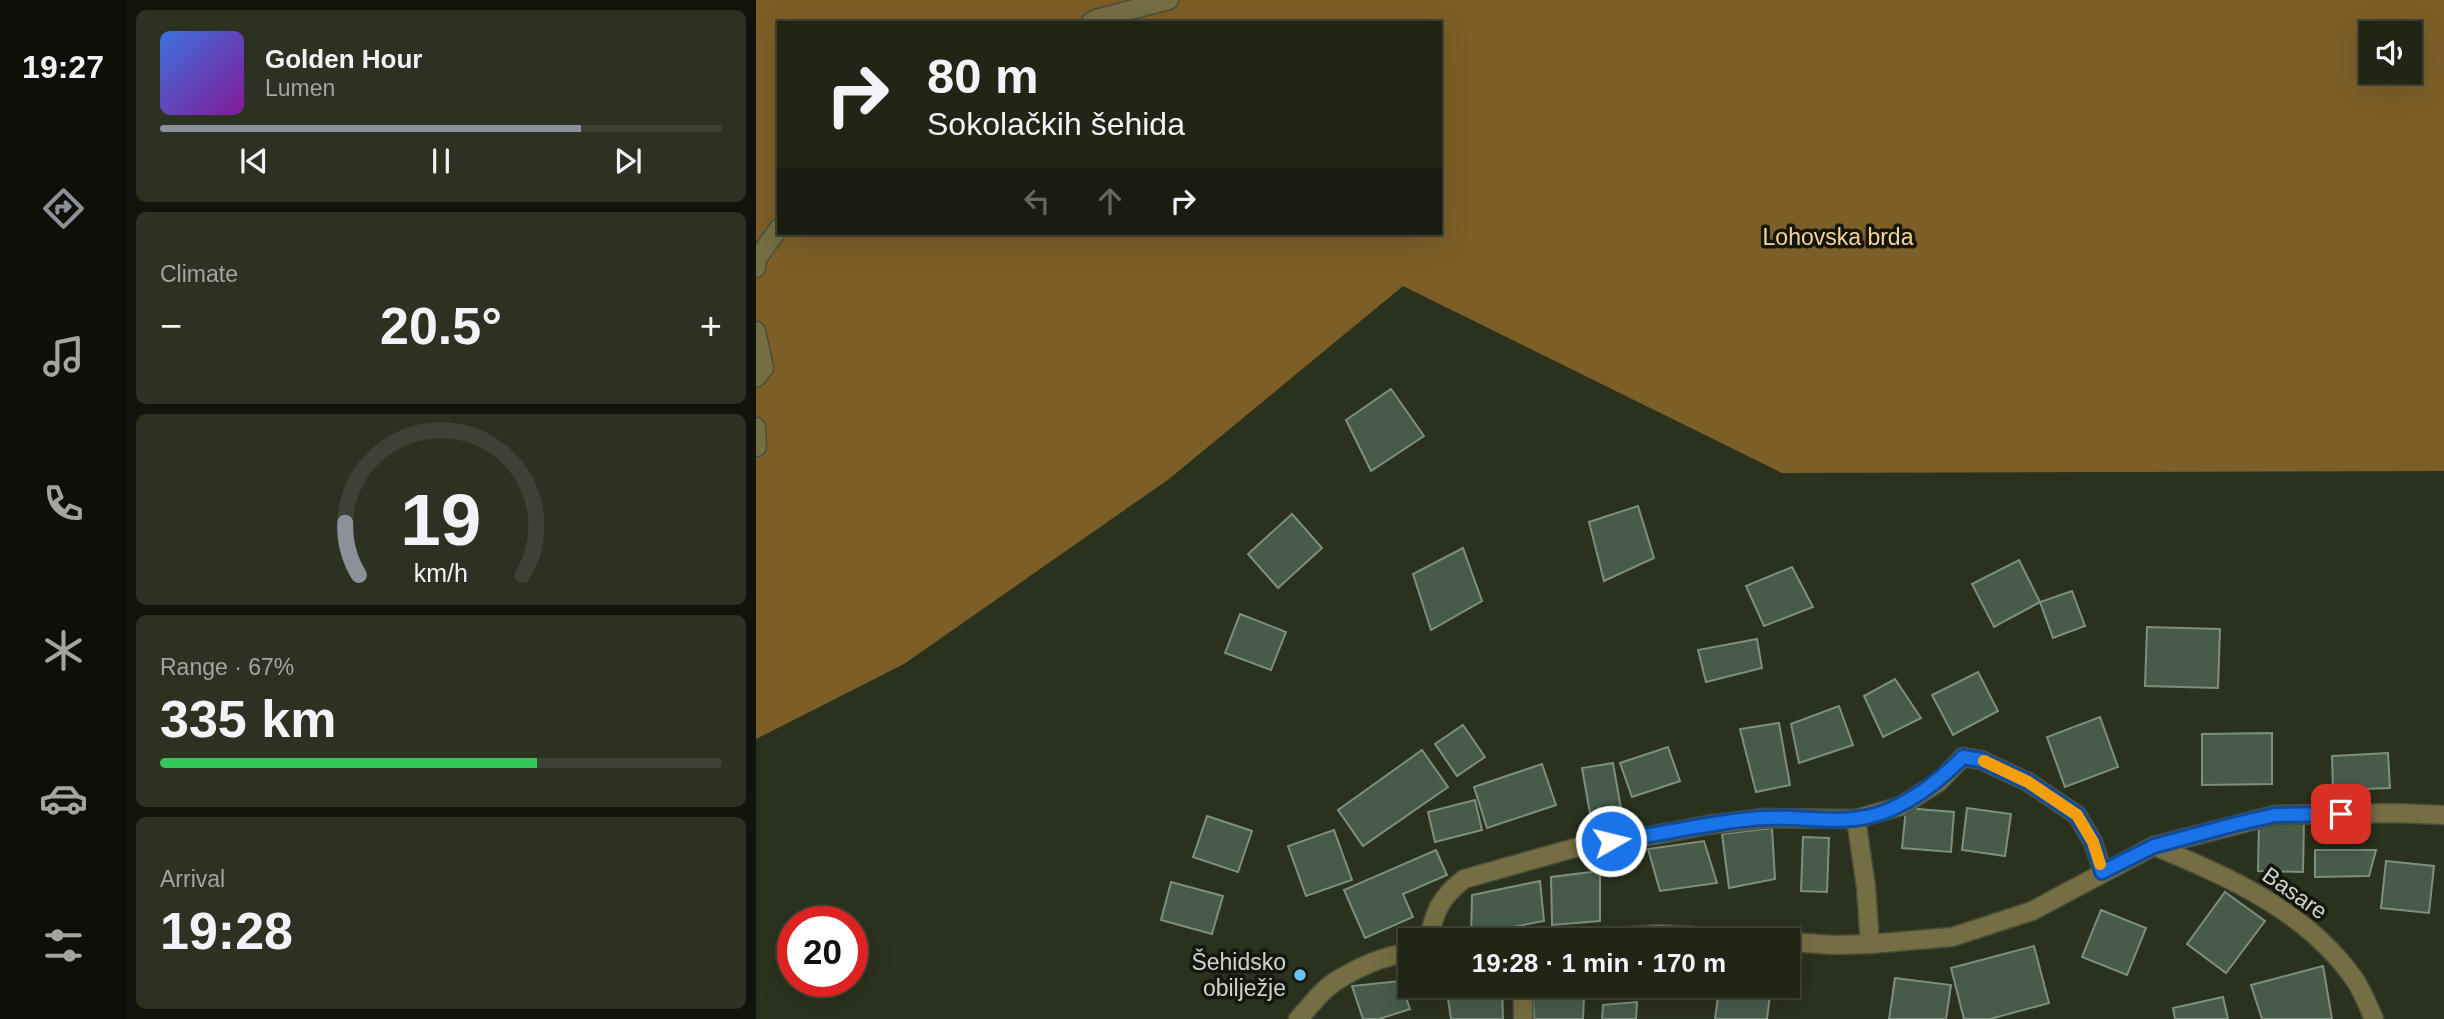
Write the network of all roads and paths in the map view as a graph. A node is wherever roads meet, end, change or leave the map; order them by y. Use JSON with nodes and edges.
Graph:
{"nodes":[{"id":1,"x":1169,"y":0,"type":"edge"},
{"id":2,"x":1093,"y":21,"type":"edge"},
{"id":3,"x":777,"y":231,"type":"edge"},
{"id":4,"x":756,"y":268,"type":"edge"},
{"id":5,"x":756,"y":331,"type":"edge"},
{"id":6,"x":756,"y":378,"type":"edge"},
{"id":7,"x":756,"y":427,"type":"edge"},
{"id":8,"x":757,"y":447,"type":"edge"},
{"id":9,"x":2444,"y":815,"type":"edge"},
{"id":10,"x":1856,"y":819,"type":"junction"},
{"id":11,"x":2154,"y":846,"type":"junction"},
{"id":12,"x":2102,"y":872,"type":"junction"},
{"id":13,"x":1431,"y":928,"type":"edge"},
{"id":14,"x":1800,"y":943,"type":"edge"},
{"id":15,"x":1870,"y":944,"type":"junction"},
{"id":16,"x":1398,"y":954,"type":"edge"},
{"id":17,"x":1523,"y":998,"type":"edge"},
{"id":18,"x":1298,"y":1019,"type":"edge"},
{"id":19,"x":1523,"y":1019,"type":"edge"},
{"id":20,"x":2374,"y":1019,"type":"edge"}],
"edges":[{"from":1,"to":2,"type":"street"},
{"from":3,"to":4,"type":"street"},
{"from":5,"to":6,"type":"street"},
{"from":7,"to":8,"type":"street"},
{"from":9,"to":11,"type":"street"},
{"from":10,"to":12,"type":"street"},
{"from":10,"to":13,"type":"street"},
{"from":10,"to":15,"type":"street"},
{"from":11,"to":12,"type":"street"},
{"from":11,"to":20,"type":"street","name":"Basare"},
{"from":12,"to":15,"type":"street"},
{"from":14,"to":15,"type":"street"},
{"from":16,"to":18,"type":"street"},
{"from":17,"to":19,"type":"street"}]}
